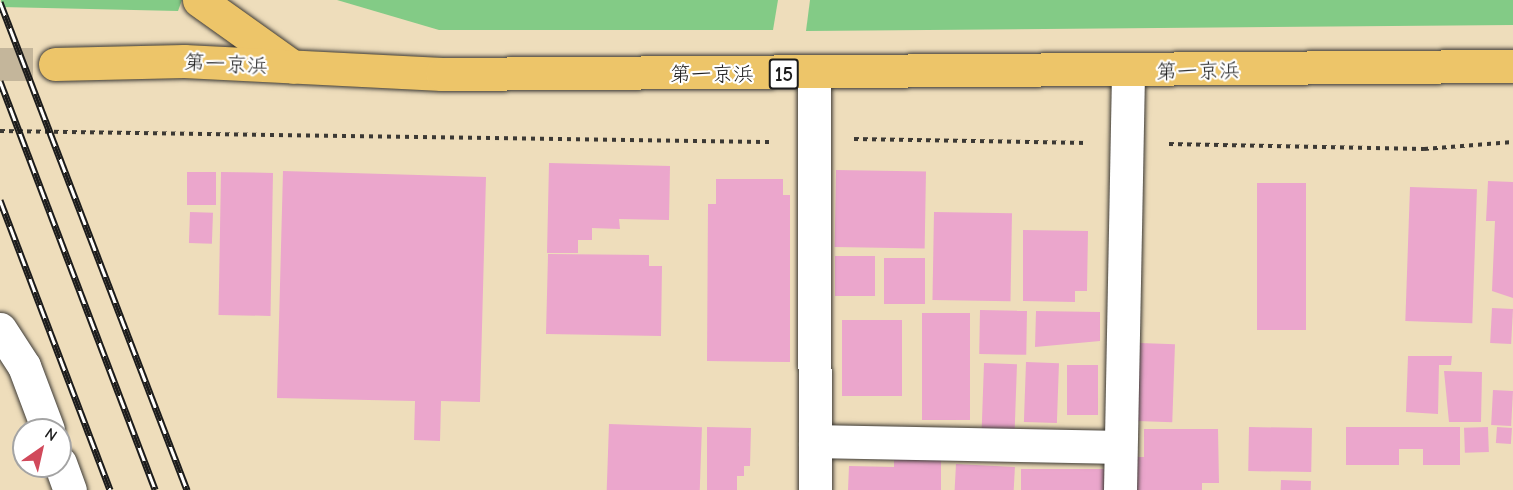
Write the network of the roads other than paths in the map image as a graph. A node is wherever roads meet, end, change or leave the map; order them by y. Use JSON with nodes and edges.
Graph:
{"nodes":[{"id":1,"x":199,"y":0,"type":"edge"},
{"id":2,"x":55,"y":64,"type":"tunnel mouth"},
{"id":3,"x":1513,"y":66,"type":"edge"},
{"id":4,"x":293,"y":67,"type":"junction"},
{"id":5,"x":1128,"y":72,"type":"junction"},
{"id":6,"x":814,"y":74,"type":"junction"},
{"id":7,"x":0,"y":329,"type":"edge"},
{"id":8,"x":44,"y":418,"type":"edge"},
{"id":9,"x":815,"y":441,"type":"junction"},
{"id":10,"x":1120,"y":447,"type":"junction"},
{"id":11,"x":815,"y":490,"type":"edge"},
{"id":12,"x":1119,"y":490,"type":"edge"}],
"edges":[{"from":1,"to":4,"type":"highway"},
{"from":2,"to":4,"type":"highway","name":"第一京浜","number":"15"},
{"from":3,"to":5,"type":"highway","name":"第一京浜","number":"15"},
{"from":4,"to":6,"type":"highway","name":"第一京浜","number":"15"},
{"from":5,"to":6,"type":"highway","name":"第一京浜","number":"15"},
{"from":5,"to":10,"type":"street"},
{"from":6,"to":9,"type":"street"},
{"from":7,"to":8,"type":"street"},
{"from":9,"to":10,"type":"street"},
{"from":9,"to":11,"type":"street"},
{"from":10,"to":12,"type":"street"}]}
